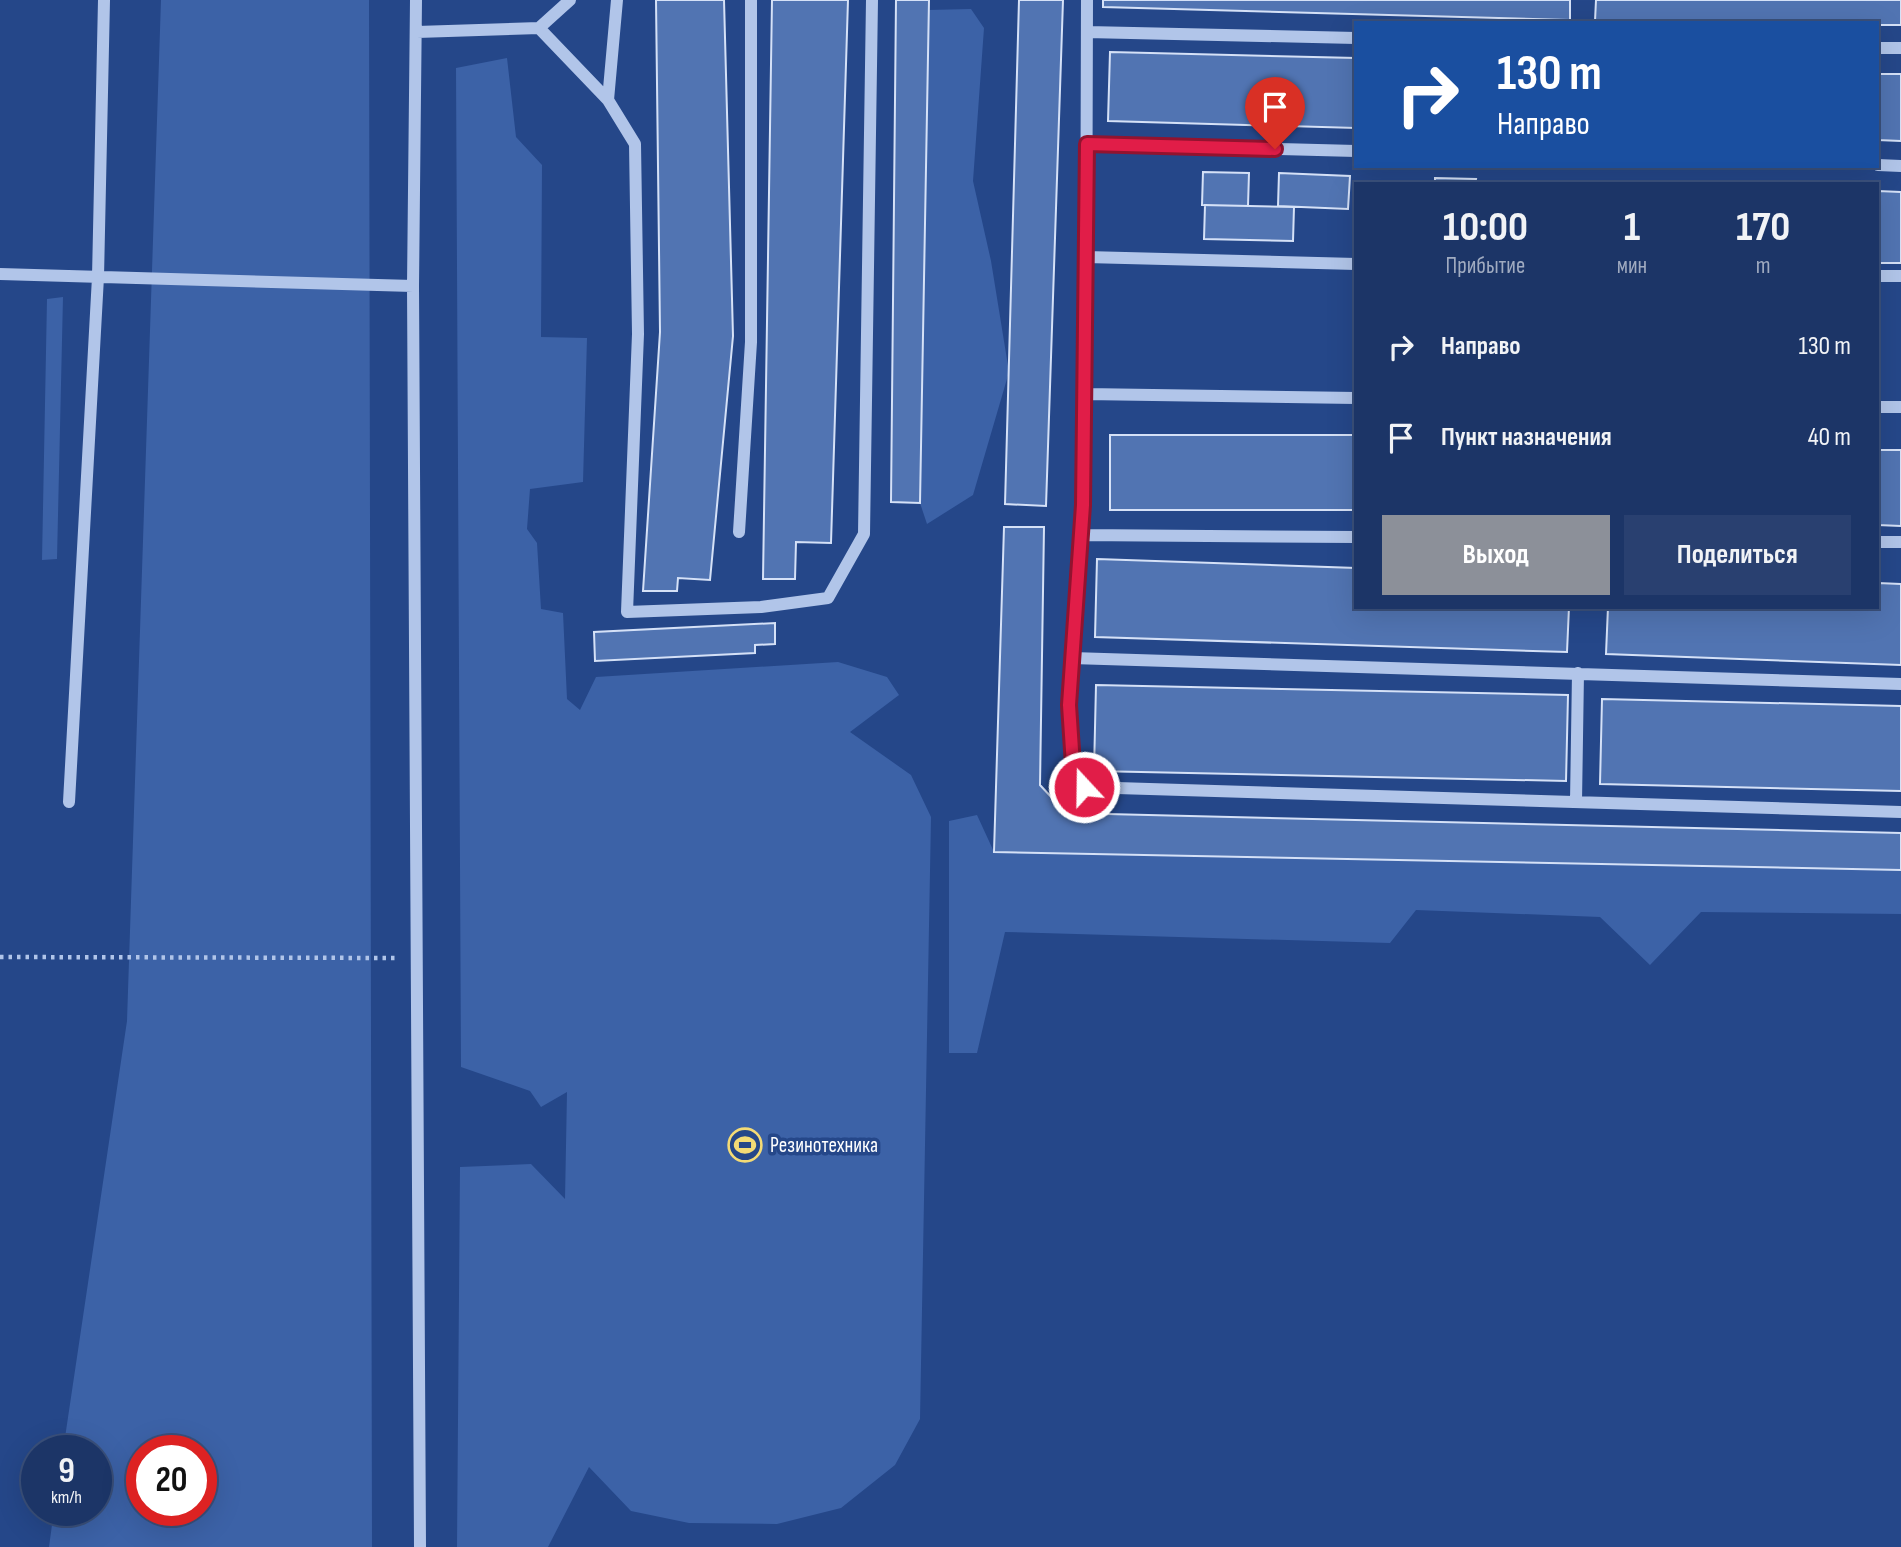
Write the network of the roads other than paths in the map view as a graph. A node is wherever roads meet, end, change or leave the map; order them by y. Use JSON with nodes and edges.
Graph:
{"nodes":[{"id":1,"x":104,"y":0,"type":"edge"},
{"id":2,"x":416,"y":0,"type":"edge"},
{"id":3,"x":570,"y":0,"type":"edge"},
{"id":4,"x":617,"y":0,"type":"edge"},
{"id":5,"x":751,"y":0,"type":"edge"},
{"id":6,"x":872,"y":0,"type":"edge"},
{"id":7,"x":1087,"y":0,"type":"edge"},
{"id":8,"x":539,"y":29,"type":"junction"},
{"id":9,"x":417,"y":32,"type":"junction"},
{"id":10,"x":1087,"y":32,"type":"junction"},
{"id":11,"x":1354,"y":38,"type":"edge"},
{"id":12,"x":1879,"y":48,"type":"edge"},
{"id":13,"x":1901,"y":48,"type":"edge"},
{"id":14,"x":608,"y":100,"type":"junction"},
{"id":15,"x":1087,"y":144,"type":"junction"},
{"id":16,"x":1354,"y":151,"type":"edge"},
{"id":17,"x":1879,"y":166,"type":"edge"},
{"id":18,"x":1901,"y":166,"type":"edge"},
{"id":19,"x":1086,"y":257,"type":"junction"},
{"id":20,"x":1354,"y":264,"type":"edge"},
{"id":21,"x":0,"y":274,"type":"edge"},
{"id":22,"x":98,"y":276,"type":"junction"},
{"id":23,"x":1879,"y":276,"type":"edge"},
{"id":24,"x":1901,"y":276,"type":"edge"},
{"id":25,"x":413,"y":286,"type":"junction"},
{"id":26,"x":1085,"y":394,"type":"junction"},
{"id":27,"x":1354,"y":398,"type":"edge"},
{"id":28,"x":1879,"y":407,"type":"edge"},
{"id":29,"x":1901,"y":407,"type":"edge"},
{"id":30,"x":739,"y":533,"type":"dead end"},
{"id":31,"x":1080,"y":535,"type":"junction"},
{"id":32,"x":1354,"y":537,"type":"edge"},
{"id":33,"x":1879,"y":542,"type":"edge"},
{"id":34,"x":1901,"y":542,"type":"edge"},
{"id":35,"x":1072,"y":658,"type":"junction"},
{"id":36,"x":1578,"y":674,"type":"junction"},
{"id":37,"x":1901,"y":684,"type":"edge"},
{"id":38,"x":69,"y":802,"type":"dead end"},
{"id":39,"x":1576,"y":802,"type":"junction"},
{"id":40,"x":1901,"y":812,"type":"edge"},
{"id":41,"x":420,"y":1547,"type":"edge"}],
"edges":[{"from":1,"to":22,"type":"street"},
{"from":2,"to":9,"type":"street"},
{"from":3,"to":8,"type":"street"},
{"from":4,"to":14,"type":"street"},
{"from":5,"to":30,"type":"street"},
{"from":6,"to":14,"type":"street"},
{"from":7,"to":10,"type":"street"},
{"from":8,"to":9,"type":"street"},
{"from":8,"to":14,"type":"street"},
{"from":9,"to":25,"type":"street"},
{"from":10,"to":11,"type":"street"},
{"from":10,"to":15,"type":"street"},
{"from":12,"to":13,"type":"street"},
{"from":15,"to":16,"type":"street"},
{"from":15,"to":19,"type":"street"},
{"from":17,"to":18,"type":"street"},
{"from":19,"to":20,"type":"street"},
{"from":19,"to":26,"type":"street"},
{"from":21,"to":22,"type":"street"},
{"from":22,"to":25,"type":"street"},
{"from":22,"to":38,"type":"street"},
{"from":23,"to":24,"type":"street"},
{"from":25,"to":41,"type":"street"},
{"from":26,"to":27,"type":"street"},
{"from":26,"to":31,"type":"street"},
{"from":28,"to":29,"type":"street"},
{"from":31,"to":32,"type":"street"},
{"from":31,"to":35,"type":"street"},
{"from":33,"to":34,"type":"street"},
{"from":35,"to":36,"type":"street"},
{"from":35,"to":39,"type":"street"},
{"from":36,"to":37,"type":"street"},
{"from":36,"to":39,"type":"street"},
{"from":39,"to":40,"type":"street"}]}
